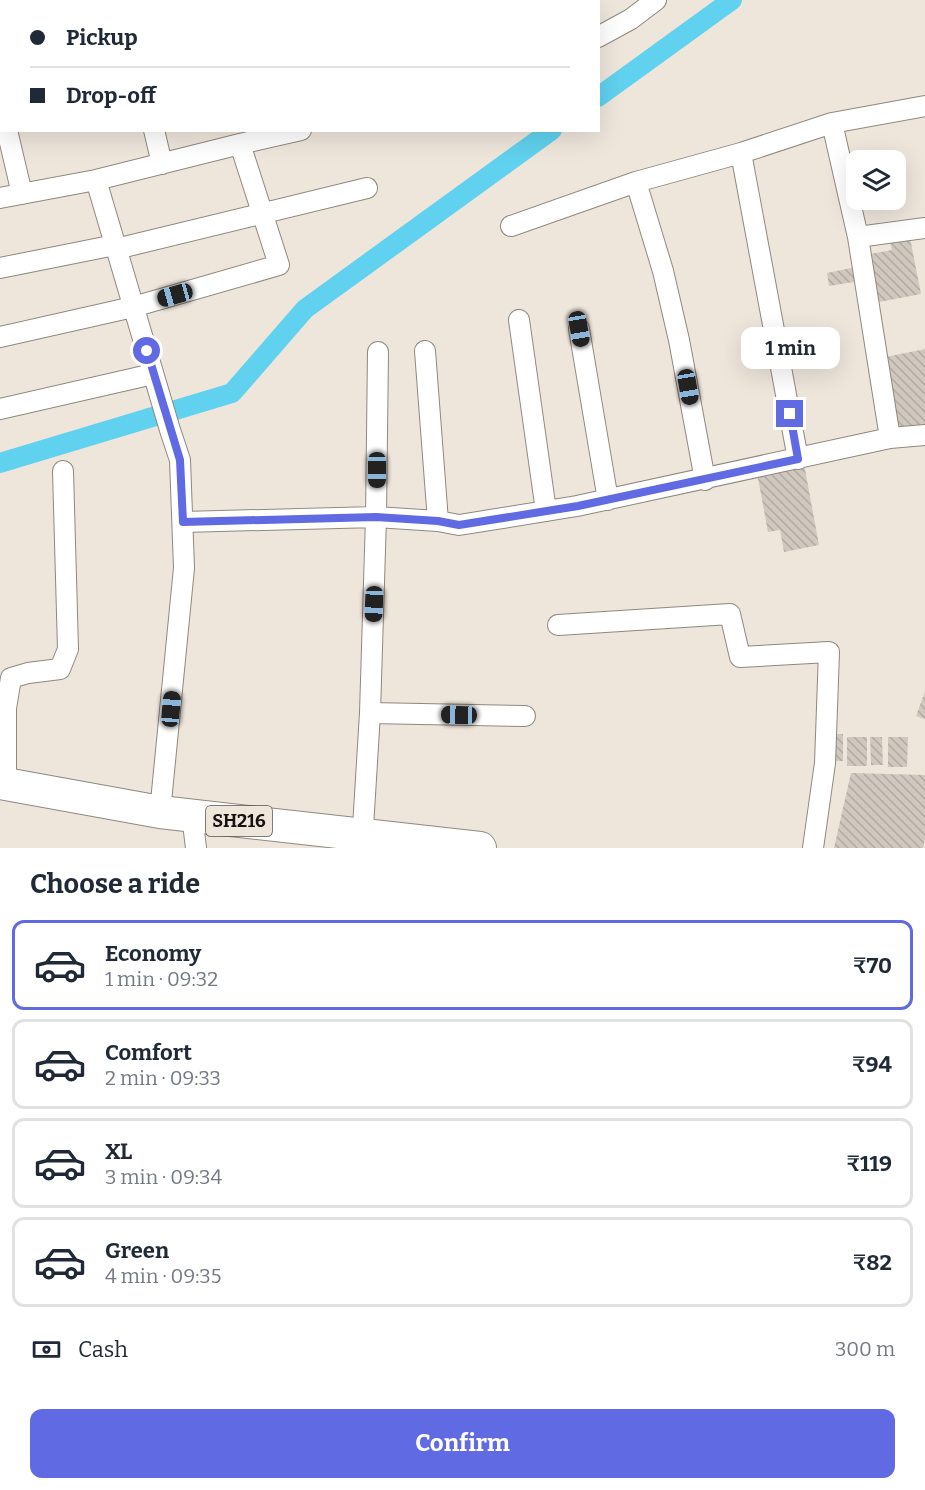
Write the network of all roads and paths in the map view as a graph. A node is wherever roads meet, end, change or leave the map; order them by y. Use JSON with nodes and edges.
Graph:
{"nodes":[{"id":1,"x":656,"y":0,"type":"edge"},
{"id":2,"x":600,"y":36,"type":"edge"},
{"id":3,"x":925,"y":106,"type":"edge"},
{"id":4,"x":832,"y":123,"type":"junction"},
{"id":5,"x":7,"y":132,"type":"edge"},
{"id":6,"x":154,"y":132,"type":"edge"},
{"id":7,"x":292,"y":132,"type":"edge"},
{"id":8,"x":240,"y":144,"type":"junction"},
{"id":9,"x":741,"y":153,"type":"junction"},
{"id":10,"x":162,"y":164,"type":"junction"},
{"id":11,"x":96,"y":180,"type":"junction"},
{"id":12,"x":636,"y":182,"type":"junction"},
{"id":13,"x":367,"y":188,"type":"dead end"},
{"id":14,"x":22,"y":194,"type":"junction"},
{"id":15,"x":0,"y":198,"type":"edge"},
{"id":16,"x":261,"y":213,"type":"junction"},
{"id":17,"x":511,"y":226,"type":"dead end"},
{"id":18,"x":925,"y":228,"type":"edge"},
{"id":19,"x":858,"y":237,"type":"junction"},
{"id":20,"x":116,"y":247,"type":"junction"},
{"id":21,"x":0,"y":268,"type":"edge"},
{"id":22,"x":133,"y":307,"type":"junction"},
{"id":23,"x":519,"y":320,"type":"dead end"},
{"id":24,"x":579,"y":329,"type":"dead end"},
{"id":25,"x":0,"y":337,"type":"edge"},
{"id":26,"x":425,"y":351,"type":"dead end"},
{"id":27,"x":378,"y":352,"type":"dead end"},
{"id":28,"x":153,"y":374,"type":"junction"},
{"id":29,"x":0,"y":409,"type":"edge"},
{"id":30,"x":925,"y":435,"type":"edge"},
{"id":31,"x":890,"y":438,"type":"junction"},
{"id":32,"x":798,"y":459,"type":"junction"},
{"id":33,"x":63,"y":471,"type":"dead end"},
{"id":34,"x":705,"y":480,"type":"junction"},
{"id":35,"x":608,"y":500,"type":"junction"},
{"id":36,"x":546,"y":511,"type":"junction"},
{"id":37,"x":376,"y":517,"type":"junction"},
{"id":38,"x":438,"y":521,"type":"junction"},
{"id":39,"x":183,"y":522,"type":"junction"},
{"id":40,"x":558,"y":625,"type":"dead end"},
{"id":41,"x":370,"y":713,"type":"junction"},
{"id":42,"x":525,"y":716,"type":"dead end"},
{"id":43,"x":3,"y":784,"type":"edge"},
{"id":44,"x":160,"y":812,"type":"junction"},
{"id":45,"x":192,"y":815,"type":"junction"},
{"id":46,"x":362,"y":841,"type":"edge"},
{"id":47,"x":196,"y":848,"type":"edge"},
{"id":48,"x":480,"y":848,"type":"edge"},
{"id":49,"x":813,"y":848,"type":"edge"}],
"edges":[{"from":1,"to":2,"type":"street"},
{"from":3,"to":4,"type":"street"},
{"from":4,"to":9,"type":"street"},
{"from":4,"to":19,"type":"street"},
{"from":5,"to":14,"type":"street"},
{"from":6,"to":10,"type":"street"},
{"from":7,"to":8,"type":"street"},
{"from":8,"to":10,"type":"street"},
{"from":8,"to":16,"type":"street"},
{"from":9,"to":12,"type":"street"},
{"from":9,"to":32,"type":"street"},
{"from":10,"to":11,"type":"street"},
{"from":11,"to":14,"type":"street"},
{"from":11,"to":20,"type":"street"},
{"from":12,"to":17,"type":"street"},
{"from":12,"to":34,"type":"street"},
{"from":13,"to":16,"type":"street"},
{"from":14,"to":15,"type":"street"},
{"from":16,"to":20,"type":"street"},
{"from":16,"to":22,"type":"street"},
{"from":18,"to":19,"type":"street"},
{"from":19,"to":31,"type":"street"},
{"from":20,"to":21,"type":"street"},
{"from":20,"to":22,"type":"street"},
{"from":22,"to":25,"type":"street"},
{"from":22,"to":28,"type":"street"},
{"from":23,"to":36,"type":"street"},
{"from":24,"to":35,"type":"street"},
{"from":26,"to":38,"type":"street"},
{"from":27,"to":37,"type":"street"},
{"from":28,"to":29,"type":"street"},
{"from":28,"to":39,"type":"street"},
{"from":30,"to":31,"type":"street"},
{"from":31,"to":32,"type":"street"},
{"from":32,"to":34,"type":"street"},
{"from":33,"to":43,"type":"street"},
{"from":34,"to":35,"type":"street"},
{"from":35,"to":36,"type":"street"},
{"from":36,"to":38,"type":"street"},
{"from":37,"to":38,"type":"street"},
{"from":37,"to":39,"type":"street"},
{"from":37,"to":41,"type":"street"},
{"from":39,"to":44,"type":"street"},
{"from":40,"to":49,"type":"street"},
{"from":41,"to":42,"type":"street"},
{"from":41,"to":46,"type":"street"},
{"from":43,"to":44,"type":"main road","number":"SH216"},
{"from":44,"to":45,"type":"main road","number":"SH216"},
{"from":45,"to":46,"type":"main road","number":"SH216"},
{"from":45,"to":47,"type":"street"},
{"from":46,"to":48,"type":"main road","number":"SH216"}]}
